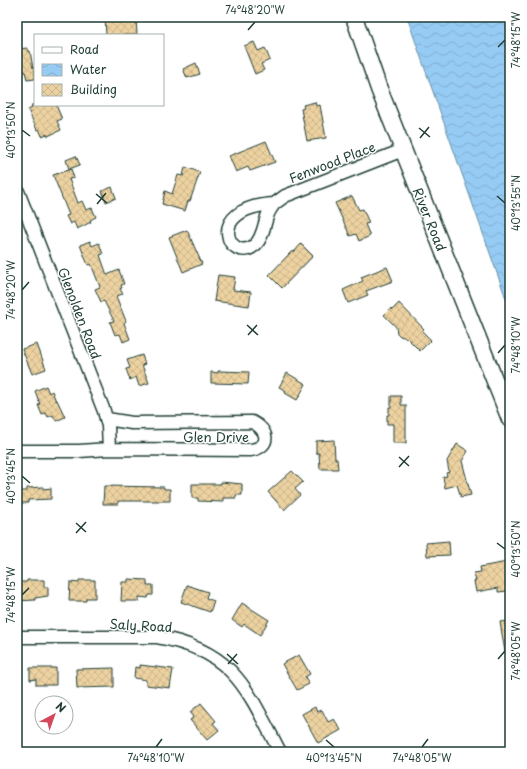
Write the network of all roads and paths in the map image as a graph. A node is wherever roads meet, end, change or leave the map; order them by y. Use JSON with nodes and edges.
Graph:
{"nodes":[{"id":1,"x":354,"y":17,"type":"edge"},
{"id":2,"x":403,"y":150,"type":"junction"},
{"id":3,"x":17,"y":189,"type":"edge"},
{"id":4,"x":274,"y":204,"type":"dead end"},
{"id":5,"x":107,"y":419,"type":"junction"},
{"id":6,"x":510,"y":419,"type":"edge"},
{"id":7,"x":109,"y":449,"type":"junction"},
{"id":8,"x":17,"y":452,"type":"edge"},
{"id":9,"x":17,"y":637,"type":"edge"},
{"id":10,"x":280,"y":752,"type":"edge"}],
"edges":[{"from":1,"to":2,"type":"main road","name":"River Road"},
{"from":2,"to":4,"type":"street","name":"Fenwood Place"},
{"from":2,"to":6,"type":"main road","name":"River Road"},
{"from":3,"to":5,"type":"street","name":"Glenolden Road"},
{"from":5,"to":7,"type":"street","name":"Glenolden Road"},
{"from":5,"to":7,"type":"street","name":"Glen Drive"},
{"from":7,"to":8,"type":"street","name":"Glen Drive"},
{"from":9,"to":10,"type":"street","name":"Saly Road"}]}
